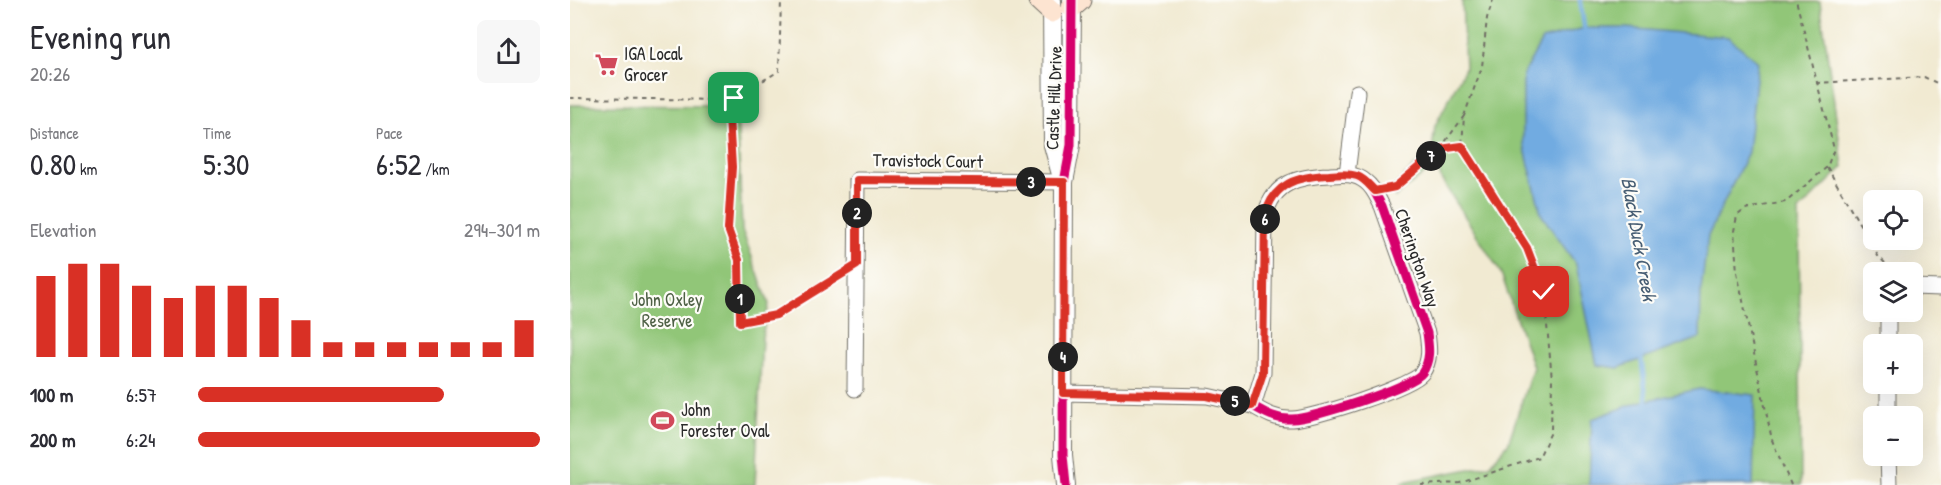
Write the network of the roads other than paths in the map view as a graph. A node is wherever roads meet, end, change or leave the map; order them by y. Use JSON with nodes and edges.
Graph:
{"nodes":[{"id":1,"x":1061,"y":3,"type":"edge"},
{"id":2,"x":1357,"y":92,"type":"dead end"},
{"id":3,"x":1347,"y":174,"type":"junction"},
{"id":4,"x":1064,"y":182,"type":"junction"},
{"id":5,"x":1923,"y":287,"type":"edge"},
{"id":6,"x":1941,"y":288,"type":"edge"},
{"id":7,"x":855,"y":389,"type":"dead end"},
{"id":8,"x":1063,"y":393,"type":"junction"},
{"id":9,"x":1252,"y":406,"type":"junction"},
{"id":10,"x":1888,"y":466,"type":"edge"},
{"id":11,"x":1066,"y":485,"type":"edge"},
{"id":12,"x":1889,"y":485,"type":"edge"}],
"edges":[{"from":1,"to":4,"type":"street","name":"Castle Hill Drive"},
{"from":2,"to":3,"type":"street"},
{"from":3,"to":9,"type":"street"},
{"from":3,"to":9,"type":"street","name":"Cherington Way"},
{"from":4,"to":7,"type":"street","name":"Travistock Court"},
{"from":4,"to":8,"type":"street","name":"Castle Hill Drive"},
{"from":5,"to":6,"type":"street"},
{"from":8,"to":9,"type":"street","name":"Cherington Way"},
{"from":8,"to":11,"type":"street","name":"Castle Hill Drive"},
{"from":10,"to":12,"type":"street"}]}
